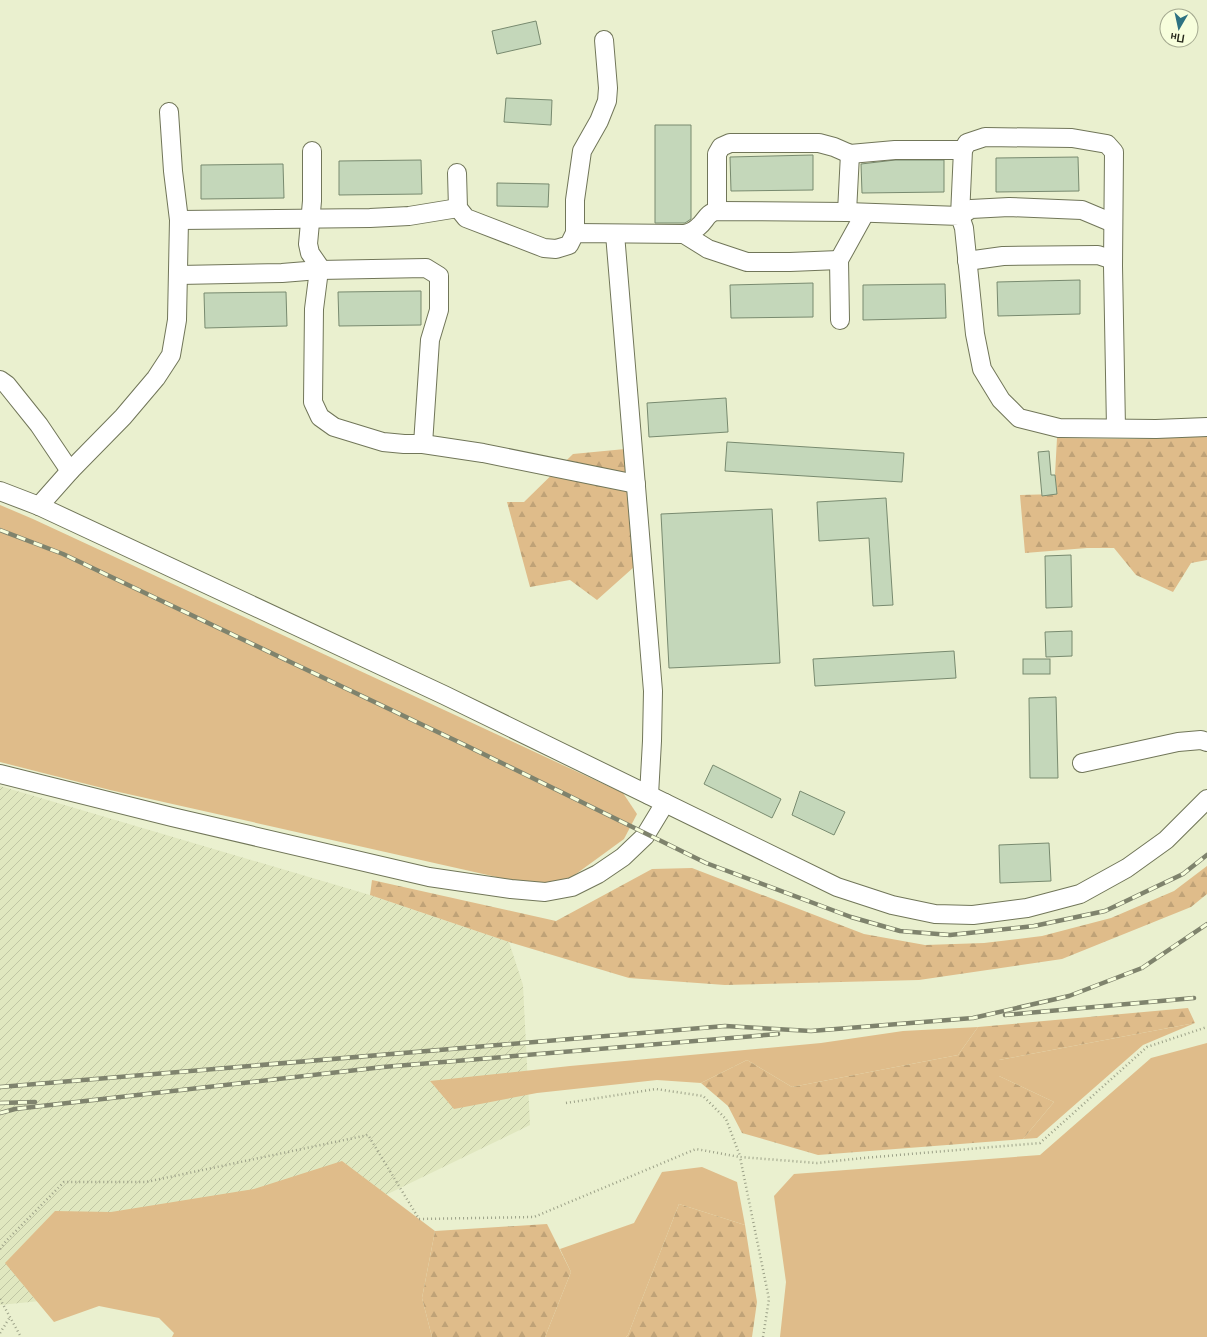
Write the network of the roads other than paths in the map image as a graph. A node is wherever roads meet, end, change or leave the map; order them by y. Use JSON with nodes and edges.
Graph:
{"nodes":[{"id":1,"x":604,"y":40,"type":"dead end"},
{"id":2,"x":169,"y":112,"type":"dead end"},
{"id":3,"x":963,"y":150,"type":"junction"},
{"id":4,"x":312,"y":151,"type":"dead end"},
{"id":5,"x":850,"y":154,"type":"junction"},
{"id":6,"x":457,"y":173,"type":"dead end"},
{"id":7,"x":458,"y":208,"type":"junction"},
{"id":8,"x":717,"y":211,"type":"junction"},
{"id":9,"x":856,"y":213,"type":"junction"},
{"id":10,"x":960,"y":216,"type":"junction"},
{"id":11,"x":311,"y":218,"type":"junction"},
{"id":12,"x":179,"y":220,"type":"junction"},
{"id":13,"x":1113,"y":223,"type":"junction"},
{"id":14,"x":575,"y":233,"type":"junction"},
{"id":15,"x":615,"y":234,"type":"junction"},
{"id":16,"x":684,"y":234,"type":"junction"},
{"id":17,"x":839,"y":260,"type":"junction"},
{"id":18,"x":967,"y":260,"type":"junction"},
{"id":19,"x":1113,"y":260,"type":"junction"},
{"id":20,"x":319,"y":270,"type":"junction"},
{"id":21,"x":178,"y":275,"type":"junction"},
{"id":22,"x":840,"y":320,"type":"dead end"},
{"id":23,"x":0,"y":380,"type":"edge"},
{"id":24,"x":1207,"y":427,"type":"edge"},
{"id":25,"x":1116,"y":428,"type":"junction"},
{"id":26,"x":423,"y":444,"type":"junction"},
{"id":27,"x":70,"y":471,"type":"junction"},
{"id":28,"x":636,"y":484,"type":"junction"},
{"id":29,"x":0,"y":491,"type":"edge"},
{"id":30,"x":39,"y":506,"type":"junction"},
{"id":31,"x":1207,"y":742,"type":"edge"},
{"id":32,"x":1082,"y":763,"type":"dead end"},
{"id":33,"x":0,"y":774,"type":"edge"},
{"id":34,"x":648,"y":795,"type":"junction"},
{"id":35,"x":1207,"y":799,"type":"edge"},
{"id":36,"x":665,"y":803,"type":"junction"}],
"edges":[{"from":1,"to":14,"type":"street"},
{"from":2,"to":12,"type":"street"},
{"from":3,"to":5,"type":"street"},
{"from":3,"to":10,"type":"street"},
{"from":3,"to":13,"type":"street"},
{"from":4,"to":11,"type":"street"},
{"from":5,"to":8,"type":"street"},
{"from":5,"to":9,"type":"street"},
{"from":6,"to":7,"type":"street"},
{"from":7,"to":11,"type":"street"},
{"from":7,"to":14,"type":"street"},
{"from":8,"to":9,"type":"street"},
{"from":8,"to":16,"type":"street"},
{"from":9,"to":10,"type":"street"},
{"from":9,"to":17,"type":"street"},
{"from":10,"to":13,"type":"street"},
{"from":10,"to":18,"type":"street"},
{"from":11,"to":12,"type":"street"},
{"from":11,"to":20,"type":"street"},
{"from":12,"to":21,"type":"street"},
{"from":13,"to":19,"type":"street"},
{"from":14,"to":15,"type":"street"},
{"from":15,"to":16,"type":"street"},
{"from":15,"to":28,"type":"street"},
{"from":16,"to":17,"type":"street"},
{"from":17,"to":22,"type":"street"},
{"from":18,"to":19,"type":"street"},
{"from":18,"to":25,"type":"street"},
{"from":19,"to":25,"type":"street"},
{"from":20,"to":21,"type":"street"},
{"from":20,"to":26,"type":"street"},
{"from":20,"to":26,"type":"street"},
{"from":21,"to":27,"type":"street"},
{"from":23,"to":27,"type":"street"},
{"from":24,"to":25,"type":"street"},
{"from":26,"to":28,"type":"street"},
{"from":27,"to":30,"type":"street"},
{"from":28,"to":34,"type":"street"},
{"from":29,"to":30,"type":"street"},
{"from":30,"to":34,"type":"street"},
{"from":31,"to":32,"type":"street"},
{"from":33,"to":36,"type":"street"},
{"from":34,"to":36,"type":"street"},
{"from":35,"to":36,"type":"street"}]}
